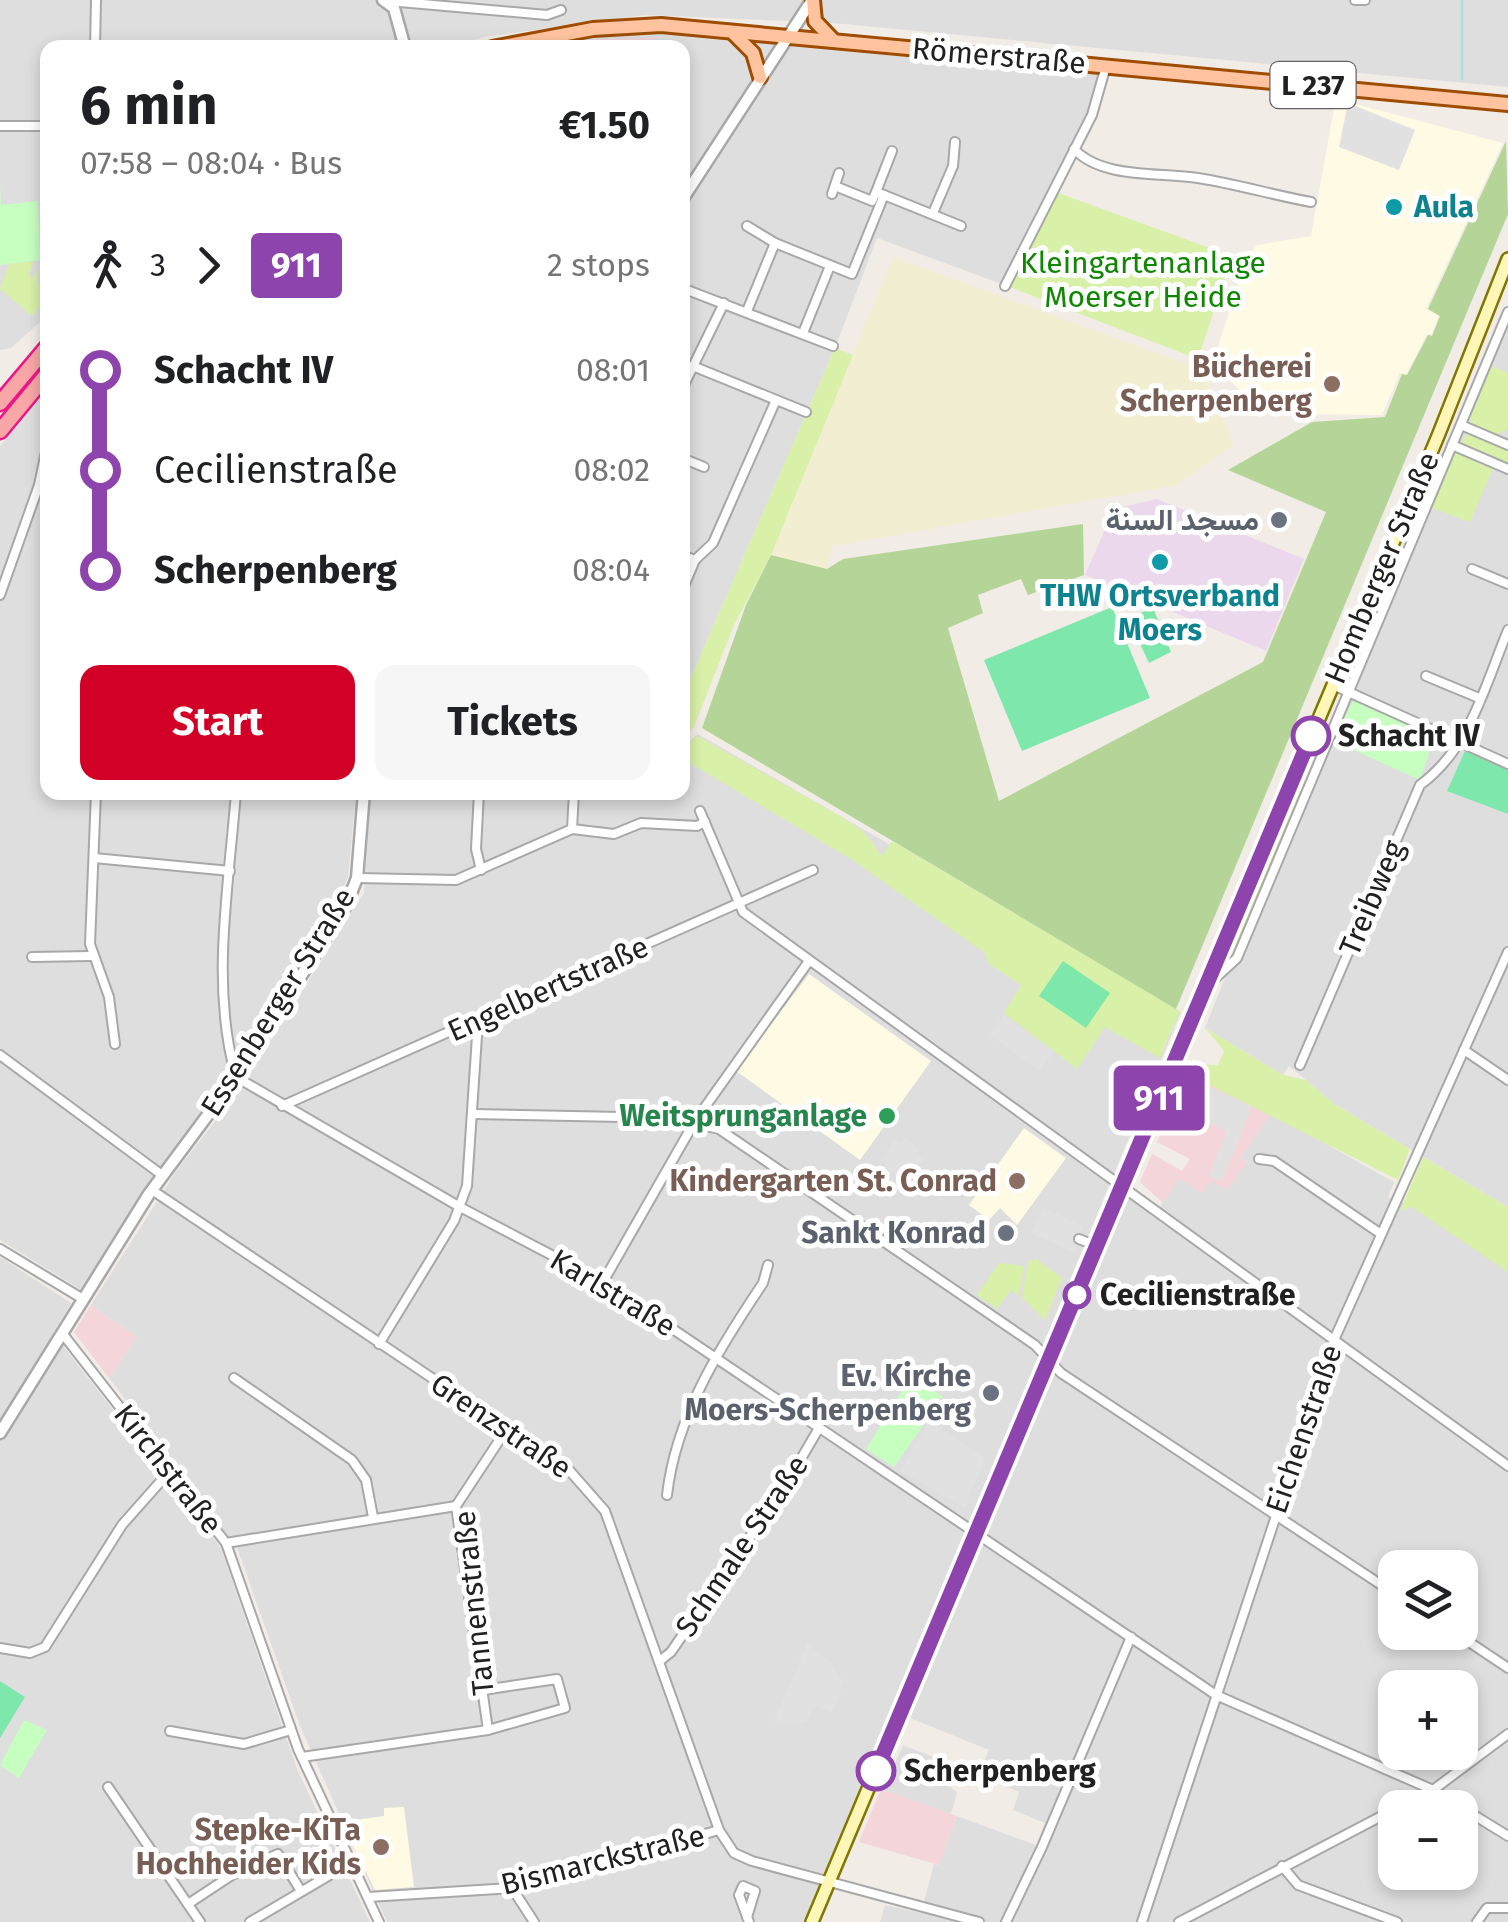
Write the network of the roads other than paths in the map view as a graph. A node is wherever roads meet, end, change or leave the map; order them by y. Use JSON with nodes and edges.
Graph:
{"nodes":[{"id":1,"x":96,"y":0,"type":"edge"},
{"id":2,"x":386,"y":0,"type":"edge"},
{"id":3,"x":813,"y":0,"type":"edge"},
{"id":4,"x":1355,"y":0,"type":"edge"},
{"id":5,"x":1366,"y":0,"type":"edge"},
{"id":6,"x":561,"y":10,"type":"dead end"},
{"id":7,"x":732,"y":33,"type":"junction"},
{"id":8,"x":784,"y":38,"type":"junction"},
{"id":9,"x":95,"y":40,"type":"edge"},
{"id":10,"x":403,"y":40,"type":"edge"},
{"id":11,"x":542,"y":40,"type":"edge"},
{"id":12,"x":836,"y":42,"type":"junction"},
{"id":13,"x":1106,"y":66,"type":"junction"},
{"id":14,"x":760,"y":77,"type":"junction"},
{"id":15,"x":1503,"y":105,"type":"edge"},
{"id":16,"x":0,"y":126,"type":"edge"},
{"id":17,"x":40,"y":126,"type":"edge"},
{"id":18,"x":955,"y":142,"type":"dead end"},
{"id":19,"x":1074,"y":149,"type":"junction"},
{"id":20,"x":892,"y":151,"type":"dead end"},
{"id":21,"x":839,"y":172,"type":"dead end"},
{"id":22,"x":690,"y":187,"type":"edge"},
{"id":23,"x":880,"y":193,"type":"junction"},
{"id":24,"x":1311,"y":202,"type":"dead end"},
{"id":25,"x":933,"y":214,"type":"junction"},
{"id":26,"x":747,"y":226,"type":"dead end"},
{"id":27,"x":961,"y":226,"type":"dead end"},
{"id":28,"x":775,"y":244,"type":"junction"},
{"id":29,"x":1508,"y":259,"type":"edge"},
{"id":30,"x":830,"y":266,"type":"junction"},
{"id":31,"x":1006,"y":286,"type":"dead end"},
{"id":32,"x":690,"y":291,"type":"edge"},
{"id":33,"x":724,"y":303,"type":"junction"},
{"id":34,"x":747,"y":311,"type":"junction"},
{"id":35,"x":1508,"y":312,"type":"edge"},
{"id":36,"x":802,"y":334,"type":"junction"},
{"id":37,"x":834,"y":346,"type":"dead end"},
{"id":38,"x":40,"y":356,"type":"edge"},
{"id":39,"x":695,"y":367,"type":"junction"},
{"id":40,"x":690,"y":375,"type":"edge"},
{"id":41,"x":40,"y":383,"type":"edge"},
{"id":42,"x":776,"y":400,"type":"junction"},
{"id":43,"x":0,"y":403,"type":"edge"},
{"id":44,"x":806,"y":412,"type":"dead end"},
{"id":45,"x":1461,"y":426,"type":"junction"},
{"id":46,"x":0,"y":430,"type":"edge"},
{"id":47,"x":1452,"y":445,"type":"junction"},
{"id":48,"x":1508,"y":445,"type":"edge"},
{"id":49,"x":690,"y":461,"type":"edge"},
{"id":50,"x":704,"y":467,"type":"dead end"},
{"id":51,"x":1508,"y":469,"type":"edge"},
{"id":52,"x":40,"y":496,"type":"edge"},
{"id":53,"x":690,"y":558,"type":"edge"},
{"id":54,"x":695,"y":560,"type":"junction"},
{"id":55,"x":1472,"y":569,"type":"dead end"},
{"id":56,"x":690,"y":572,"type":"edge"},
{"id":57,"x":1508,"y":584,"type":"edge"},
{"id":58,"x":0,"y":595,"type":"edge"},
{"id":59,"x":1508,"y":630,"type":"edge"},
{"id":60,"x":1426,"y":676,"type":"dead end"},
{"id":61,"x":1333,"y":684,"type":"junction"},
{"id":62,"x":1347,"y":691,"type":"junction"},
{"id":63,"x":1479,"y":698,"type":"junction"},
{"id":64,"x":1461,"y":742,"type":"junction"},
{"id":65,"x":1508,"y":764,"type":"edge"},
{"id":66,"x":96,"y":800,"type":"edge"},
{"id":67,"x":235,"y":800,"type":"edge"},
{"id":68,"x":363,"y":800,"type":"edge"},
{"id":69,"x":479,"y":800,"type":"edge"},
{"id":70,"x":574,"y":800,"type":"edge"},
{"id":71,"x":700,"y":811,"type":"dead end"},
{"id":72,"x":705,"y":822,"type":"junction"},
{"id":73,"x":572,"y":829,"type":"junction"},
{"id":74,"x":94,"y":858,"type":"junction"},
{"id":75,"x":482,"y":870,"type":"junction"},
{"id":76,"x":813,"y":870,"type":"dead end"},
{"id":77,"x":230,"y":871,"type":"junction"},
{"id":78,"x":357,"y":878,"type":"junction"},
{"id":79,"x":739,"y":904,"type":"junction"},
{"id":80,"x":1508,"y":952,"type":"edge"},
{"id":81,"x":91,"y":956,"type":"junction"},
{"id":82,"x":32,"y":957,"type":"dead end"},
{"id":83,"x":809,"y":961,"type":"junction"},
{"id":84,"x":1206,"y":986,"type":"junction"},
{"id":85,"x":478,"y":1020,"type":"junction"},
{"id":86,"x":115,"y":1044,"type":"dead end"},
{"id":87,"x":1464,"y":1050,"type":"junction"},
{"id":88,"x":0,"y":1055,"type":"edge"},
{"id":89,"x":1300,"y":1065,"type":"dead end"},
{"id":90,"x":236,"y":1077,"type":"junction"},
{"id":91,"x":1508,"y":1080,"type":"edge"},
{"id":92,"x":282,"y":1106,"type":"junction"},
{"id":93,"x":473,"y":1114,"type":"junction"},
{"id":94,"x":695,"y":1121,"type":"junction"},
{"id":95,"x":1260,"y":1158,"type":"dead end"},
{"id":96,"x":162,"y":1175,"type":"junction"},
{"id":97,"x":1123,"y":1184,"type":"junction"},
{"id":98,"x":150,"y":1192,"type":"junction"},
{"id":99,"x":460,"y":1206,"type":"junction"},
{"id":100,"x":1381,"y":1234,"type":"junction"},
{"id":101,"x":1079,"y":1239,"type":"dead end"},
{"id":102,"x":1097,"y":1246,"type":"junction"},
{"id":103,"x":0,"y":1248,"type":"edge"},
{"id":104,"x":768,"y":1265,"type":"dead end"},
{"id":105,"x":603,"y":1282,"type":"junction"},
{"id":106,"x":83,"y":1299,"type":"junction"},
{"id":107,"x":62,"y":1333,"type":"junction"},
{"id":108,"x":1334,"y":1340,"type":"junction"},
{"id":109,"x":378,"y":1344,"type":"junction"},
{"id":110,"x":714,"y":1356,"type":"junction"},
{"id":111,"x":1049,"y":1360,"type":"junction"},
{"id":112,"x":234,"y":1378,"type":"dead end"},
{"id":113,"x":818,"y":1428,"type":"junction"},
{"id":114,"x":506,"y":1430,"type":"junction"},
{"id":115,"x":0,"y":1434,"type":"edge"},
{"id":116,"x":1508,"y":1466,"type":"edge"},
{"id":117,"x":169,"y":1472,"type":"junction"},
{"id":118,"x":667,"y":1495,"type":"dead end"},
{"id":119,"x":456,"y":1506,"type":"junction"},
{"id":120,"x":1274,"y":1514,"type":"junction"},
{"id":121,"x":373,"y":1517,"type":"junction"},
{"id":122,"x":977,"y":1532,"type":"junction"},
{"id":123,"x":226,"y":1543,"type":"junction"},
{"id":124,"x":1378,"y":1583,"type":"edge"},
{"id":125,"x":1131,"y":1637,"type":"junction"},
{"id":126,"x":0,"y":1648,"type":"edge"},
{"id":127,"x":1478,"y":1648,"type":"edge"},
{"id":128,"x":661,"y":1660,"type":"junction"},
{"id":129,"x":1508,"y":1668,"type":"edge"},
{"id":130,"x":483,"y":1690,"type":"junction"},
{"id":131,"x":1216,"y":1695,"type":"junction"},
{"id":132,"x":291,"y":1730,"type":"junction"},
{"id":133,"x":488,"y":1730,"type":"junction"},
{"id":134,"x":170,"y":1731,"type":"dead end"},
{"id":135,"x":1508,"y":1734,"type":"edge"},
{"id":136,"x":302,"y":1758,"type":"junction"},
{"id":137,"x":108,"y":1787,"type":"dead end"},
{"id":138,"x":1434,"y":1790,"type":"joint"},
{"id":139,"x":1378,"y":1817,"type":"edge"},
{"id":140,"x":1478,"y":1817,"type":"edge"},
{"id":141,"x":719,"y":1830,"type":"junction"},
{"id":142,"x":1508,"y":1836,"type":"edge"},
{"id":143,"x":350,"y":1863,"type":"junction"},
{"id":144,"x":1282,"y":1866,"type":"junction"},
{"id":145,"x":829,"y":1882,"type":"junction"},
{"id":146,"x":512,"y":1888,"type":"junction"},
{"id":147,"x":301,"y":1891,"type":"junction"},
{"id":148,"x":368,"y":1897,"type":"junction"},
{"id":149,"x":188,"y":1904,"type":"junction"},
{"id":150,"x":1508,"y":1908,"type":"edge"},
{"id":151,"x":200,"y":1922,"type":"edge"},
{"id":152,"x":250,"y":1922,"type":"edge"},
{"id":153,"x":378,"y":1922,"type":"edge"},
{"id":154,"x":534,"y":1922,"type":"edge"},
{"id":155,"x":812,"y":1922,"type":"edge"},
{"id":156,"x":979,"y":1922,"type":"edge"},
{"id":157,"x":1006,"y":1922,"type":"edge"},
{"id":158,"x":1142,"y":1922,"type":"edge"},
{"id":159,"x":1179,"y":1922,"type":"edge"},
{"id":160,"x":1398,"y":1922,"type":"edge"},
{"id":161,"x":1477,"y":1922,"type":"edge"}],
"edges":[{"from":1,"to":9,"type":"street"},
{"from":2,"to":6,"type":"street"},
{"from":2,"to":10,"type":"street"},
{"from":3,"to":8,"type":"street"},
{"from":3,"to":12,"type":"main road"},
{"from":4,"to":5,"type":"street"},
{"from":7,"to":8,"type":"main road","name":"Römerstraße","number":"L 237"},
{"from":7,"to":11,"type":"main road","name":"Römerstraße","number":"L 237"},
{"from":7,"to":14,"type":"main road"},
{"from":8,"to":12,"type":"main road","name":"Römerstraße","number":"L 237"},
{"from":8,"to":14,"type":"street"},
{"from":12,"to":13,"type":"main road","name":"Römerstraße","number":"L 237"},
{"from":13,"to":15,"type":"main road","name":"Römerstraße","number":"L 237"},
{"from":13,"to":19,"type":"street"},
{"from":14,"to":22,"type":"street"},
{"from":16,"to":17,"type":"street"},
{"from":18,"to":25,"type":"street"},
{"from":19,"to":24,"type":"street"},
{"from":19,"to":31,"type":"street"},
{"from":20,"to":23,"type":"street"},
{"from":21,"to":23,"type":"street"},
{"from":23,"to":25,"type":"street"},
{"from":23,"to":30,"type":"street"},
{"from":25,"to":27,"type":"street"},
{"from":26,"to":28,"type":"street"},
{"from":28,"to":30,"type":"street"},
{"from":28,"to":34,"type":"street"},
{"from":29,"to":61,"type":"main road","name":"Homberger Straße"},
{"from":30,"to":36,"type":"street"},
{"from":32,"to":33,"type":"street"},
{"from":33,"to":34,"type":"street"},
{"from":33,"to":39,"type":"street"},
{"from":34,"to":36,"type":"street"},
{"from":35,"to":45,"type":"street","name":"Homberger Straße"},
{"from":36,"to":37,"type":"street"},
{"from":38,"to":43,"type":"highway"},
{"from":39,"to":40,"type":"street"},
{"from":39,"to":42,"type":"street"},
{"from":41,"to":46,"type":"highway"},
{"from":42,"to":44,"type":"street"},
{"from":42,"to":54,"type":"street"},
{"from":45,"to":47,"type":"street","name":"Homberger Straße"},
{"from":45,"to":48,"type":"street","name":"Homberger Straße"},
{"from":47,"to":51,"type":"street","name":"Homberger Straße"},
{"from":47,"to":62,"type":"street","name":"Homberger Straße"},
{"from":49,"to":50,"type":"street"},
{"from":52,"to":58,"type":"street"},
{"from":53,"to":54,"type":"street"},
{"from":54,"to":56,"type":"street"},
{"from":55,"to":57,"type":"street"},
{"from":59,"to":63,"type":"street","name":"Treibweg"},
{"from":60,"to":63,"type":"street"},
{"from":61,"to":62,"type":"street"},
{"from":61,"to":84,"type":"main road","name":"Homberger Straße"},
{"from":62,"to":64,"type":"street"},
{"from":62,"to":84,"type":"street","name":"Homberger Straße"},
{"from":63,"to":64,"type":"street","name":"Treibweg"},
{"from":64,"to":65,"type":"street"},
{"from":64,"to":89,"type":"street","name":"Treibweg"},
{"from":66,"to":74,"type":"street"},
{"from":67,"to":77,"type":"street"},
{"from":68,"to":78,"type":"street","name":"Essenberger Straße"},
{"from":69,"to":75,"type":"street"},
{"from":70,"to":73,"type":"street"},
{"from":71,"to":72,"type":"street"},
{"from":72,"to":73,"type":"street"},
{"from":72,"to":79,"type":"street"},
{"from":73,"to":75,"type":"street"},
{"from":74,"to":77,"type":"street"},
{"from":74,"to":81,"type":"street"},
{"from":75,"to":78,"type":"street"},
{"from":76,"to":79,"type":"street","name":"Engelbertstraße"},
{"from":77,"to":90,"type":"street"},
{"from":78,"to":90,"type":"street","name":"Essenberger Straße"},
{"from":79,"to":83,"type":"street"},
{"from":79,"to":85,"type":"street","name":"Engelbertstraße"},
{"from":80,"to":87,"type":"street","name":"Eichenstraße"},
{"from":81,"to":82,"type":"street"},
{"from":81,"to":86,"type":"street"},
{"from":83,"to":94,"type":"street"},
{"from":83,"to":97,"type":"street"},
{"from":84,"to":97,"type":"main road","name":"Homberger Straße"},
{"from":85,"to":92,"type":"street","name":"Engelbertstraße"},
{"from":85,"to":93,"type":"street"},
{"from":87,"to":91,"type":"street"},
{"from":87,"to":100,"type":"street","name":"Eichenstraße"},
{"from":88,"to":96,"type":"street"},
{"from":90,"to":92,"type":"street","name":"Karlstraße"},
{"from":90,"to":96,"type":"street","name":"Essenberger Straße"},
{"from":92,"to":99,"type":"street","name":"Karlstraße"},
{"from":93,"to":94,"type":"street"},
{"from":93,"to":99,"type":"street"},
{"from":94,"to":105,"type":"street"},
{"from":94,"to":111,"type":"street"},
{"from":95,"to":100,"type":"street"},
{"from":96,"to":98,"type":"street","name":"Essenberger Straße"},
{"from":97,"to":102,"type":"main road","name":"Homberger Straße"},
{"from":97,"to":108,"type":"street"},
{"from":98,"to":106,"type":"street","name":"Essenberger Straße"},
{"from":98,"to":109,"type":"street","name":"Grenzstraße"},
{"from":99,"to":105,"type":"street","name":"Karlstraße"},
{"from":99,"to":109,"type":"street"},
{"from":100,"to":108,"type":"street","name":"Eichenstraße"},
{"from":101,"to":102,"type":"street"},
{"from":102,"to":111,"type":"main road","name":"Homberger Straße"},
{"from":103,"to":106,"type":"street"},
{"from":104,"to":110,"type":"street"},
{"from":105,"to":110,"type":"street","name":"Karlstraße"},
{"from":106,"to":107,"type":"street","name":"Essenberger Straße"},
{"from":107,"to":115,"type":"street","name":"Essenberger Straße"},
{"from":107,"to":117,"type":"street","name":"Kirchstraße"},
{"from":108,"to":116,"type":"street"},
{"from":108,"to":120,"type":"street","name":"Eichenstraße"},
{"from":109,"to":114,"type":"street","name":"Grenzstraße"},
{"from":110,"to":113,"type":"street","name":"Karlstraße"},
{"from":110,"to":118,"type":"street"},
{"from":111,"to":120,"type":"street"},
{"from":111,"to":122,"type":"main road","name":"Homberger Straße"},
{"from":112,"to":121,"type":"street"},
{"from":113,"to":122,"type":"street","name":"Karlstraße"},
{"from":113,"to":128,"type":"street","name":"Schmale Straße"},
{"from":114,"to":119,"type":"street","name":"Tannenstraße"},
{"from":114,"to":128,"type":"street","name":"Grenzstraße"},
{"from":117,"to":123,"type":"street","name":"Kirchstraße"},
{"from":117,"to":126,"type":"street"},
{"from":119,"to":121,"type":"street"},
{"from":119,"to":130,"type":"street","name":"Tannenstraße"},
{"from":120,"to":124,"type":"street"},
{"from":120,"to":131,"type":"street","name":"Eichenstraße"},
{"from":121,"to":123,"type":"street"},
{"from":122,"to":125,"type":"street","name":"Karlstraße"},
{"from":122,"to":145,"type":"main road","name":"Homberger Straße"},
{"from":123,"to":132,"type":"street","name":"Kirchstraße"},
{"from":125,"to":131,"type":"street","name":"Karlstraße"},
{"from":125,"to":157,"type":"street"},
{"from":127,"to":129,"type":"street"},
{"from":128,"to":141,"type":"street","name":"Grenzstraße"},
{"from":130,"to":133,"type":"street","name":"Tannenstraße"},
{"from":130,"to":133,"type":"street"},
{"from":131,"to":138,"type":"street","name":"Karlstraße"},
{"from":131,"to":158,"type":"street","name":"Eichenstraße"},
{"from":132,"to":134,"type":"street"},
{"from":132,"to":136,"type":"street","name":"Kirchstraße"},
{"from":133,"to":136,"type":"street"},
{"from":135,"to":138,"type":"street"},
{"from":136,"to":143,"type":"street","name":"Kirchstraße"},
{"from":137,"to":149,"type":"street"},
{"from":139,"to":144,"type":"street"},
{"from":140,"to":142,"type":"street","name":"Karlstraße"},
{"from":141,"to":145,"type":"street","name":"Grenzstraße"},
{"from":141,"to":146,"type":"street","name":"Bismarckstraße"},
{"from":143,"to":147,"type":"street"},
{"from":143,"to":148,"type":"street","name":"Kirchstraße"},
{"from":144,"to":159,"type":"street"},
{"from":144,"to":160,"type":"street"},
{"from":145,"to":155,"type":"main road","name":"Homberger Straße"},
{"from":145,"to":156,"type":"street","name":"Grenzstraße"},
{"from":146,"to":148,"type":"street","name":"Bismarckstraße"},
{"from":146,"to":154,"type":"street"},
{"from":147,"to":149,"type":"street"},
{"from":147,"to":152,"type":"street"},
{"from":148,"to":153,"type":"street","name":"Kirchstraße"},
{"from":149,"to":151,"type":"street"},
{"from":150,"to":161,"type":"street"}]}
